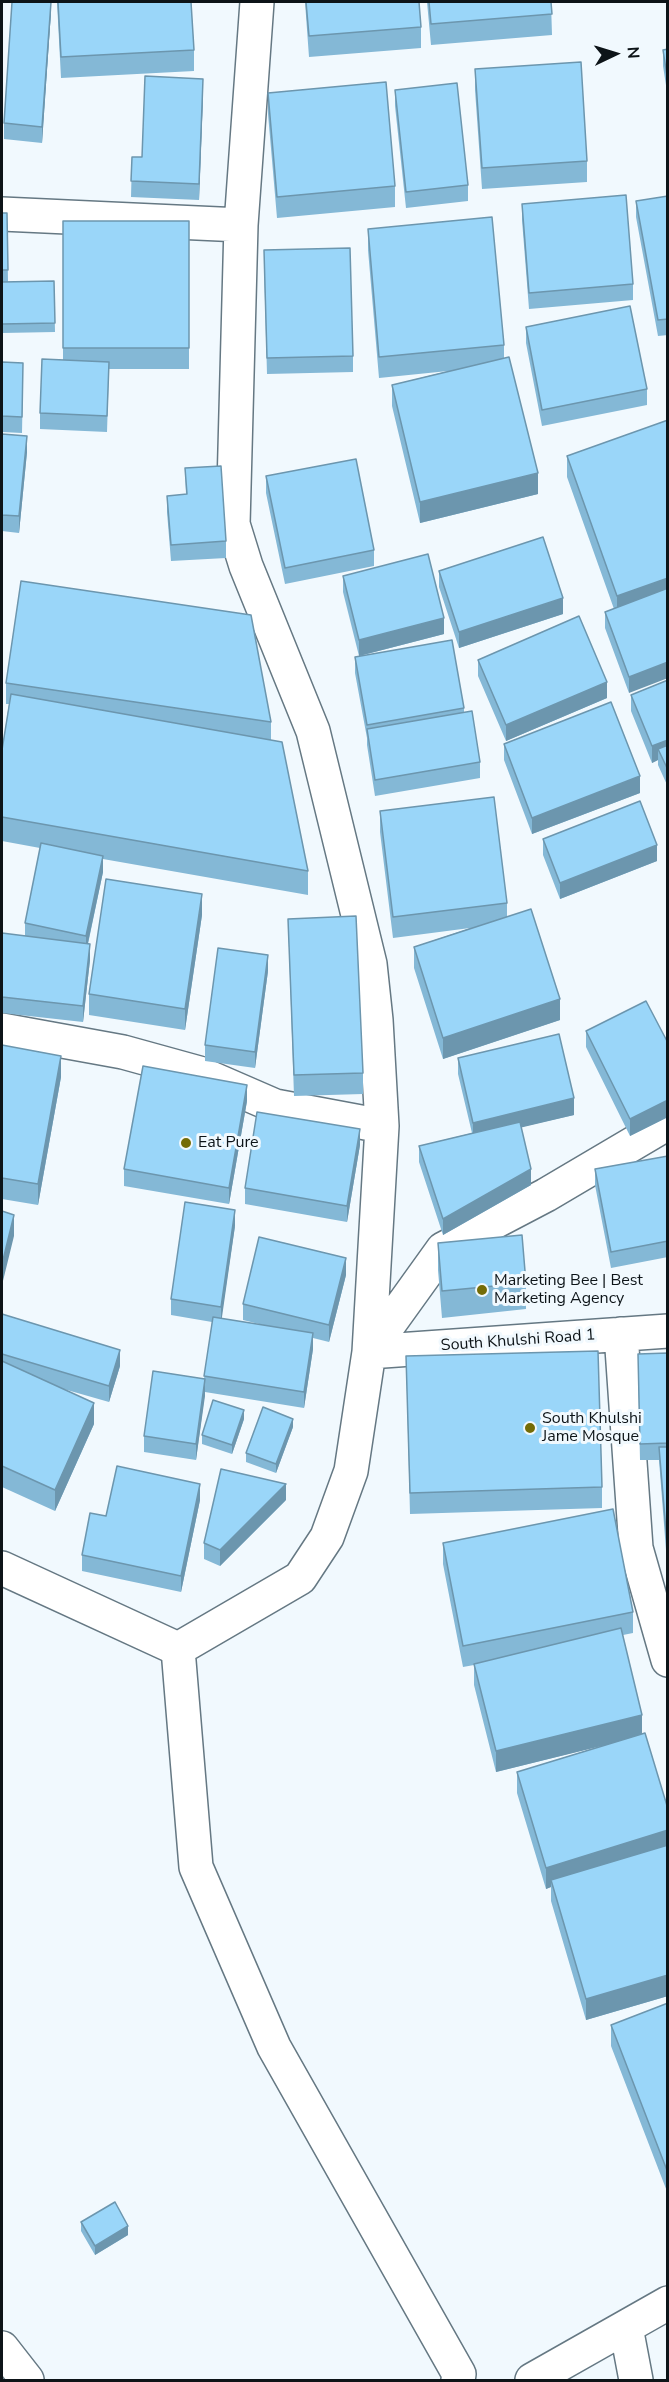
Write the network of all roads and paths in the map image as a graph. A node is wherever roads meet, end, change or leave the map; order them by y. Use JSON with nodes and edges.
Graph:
{"nodes":[{"id":1,"x":257,"y":2,"type":"edge"},
{"id":2,"x":2,"y":214,"type":"edge"},
{"id":3,"x":241,"y":225,"type":"junction"},
{"id":4,"x":2,"y":1030,"type":"edge"},
{"id":5,"x":668,"y":1123,"type":"edge"},
{"id":6,"x":382,"y":1126,"type":"junction"},
{"id":7,"x":668,"y":1331,"type":"edge"},
{"id":8,"x":621,"y":1334,"type":"junction"},
{"id":9,"x":369,"y":1352,"type":"junction"},
{"id":10,"x":2,"y":1568,"type":"edge"},
{"id":11,"x":177,"y":1649,"type":"junction"},
{"id":12,"x":668,"y":1660,"type":"edge"},
{"id":13,"x":668,"y":2303,"type":"edge"},
{"id":14,"x":626,"y":2327,"type":"junction"},
{"id":15,"x":2,"y":2348,"type":"edge"},
{"id":16,"x":27,"y":2380,"type":"edge"},
{"id":17,"x":458,"y":2380,"type":"edge"},
{"id":18,"x":532,"y":2380,"type":"edge"},
{"id":19,"x":636,"y":2380,"type":"edge"}],
"edges":[{"from":1,"to":3,"type":"street"},
{"from":2,"to":3,"type":"street"},
{"from":3,"to":6,"type":"street"},
{"from":4,"to":6,"type":"street"},
{"from":5,"to":9,"type":"street"},
{"from":6,"to":9,"type":"street"},
{"from":7,"to":8,"type":"street","name":"South Khulshi Road 1"},
{"from":8,"to":9,"type":"street","name":"South Khulshi Road 1"},
{"from":8,"to":12,"type":"street"},
{"from":9,"to":11,"type":"street"},
{"from":10,"to":11,"type":"street"},
{"from":11,"to":17,"type":"street"},
{"from":13,"to":14,"type":"street"},
{"from":14,"to":18,"type":"street"},
{"from":14,"to":19,"type":"street"},
{"from":15,"to":16,"type":"street"}]}
